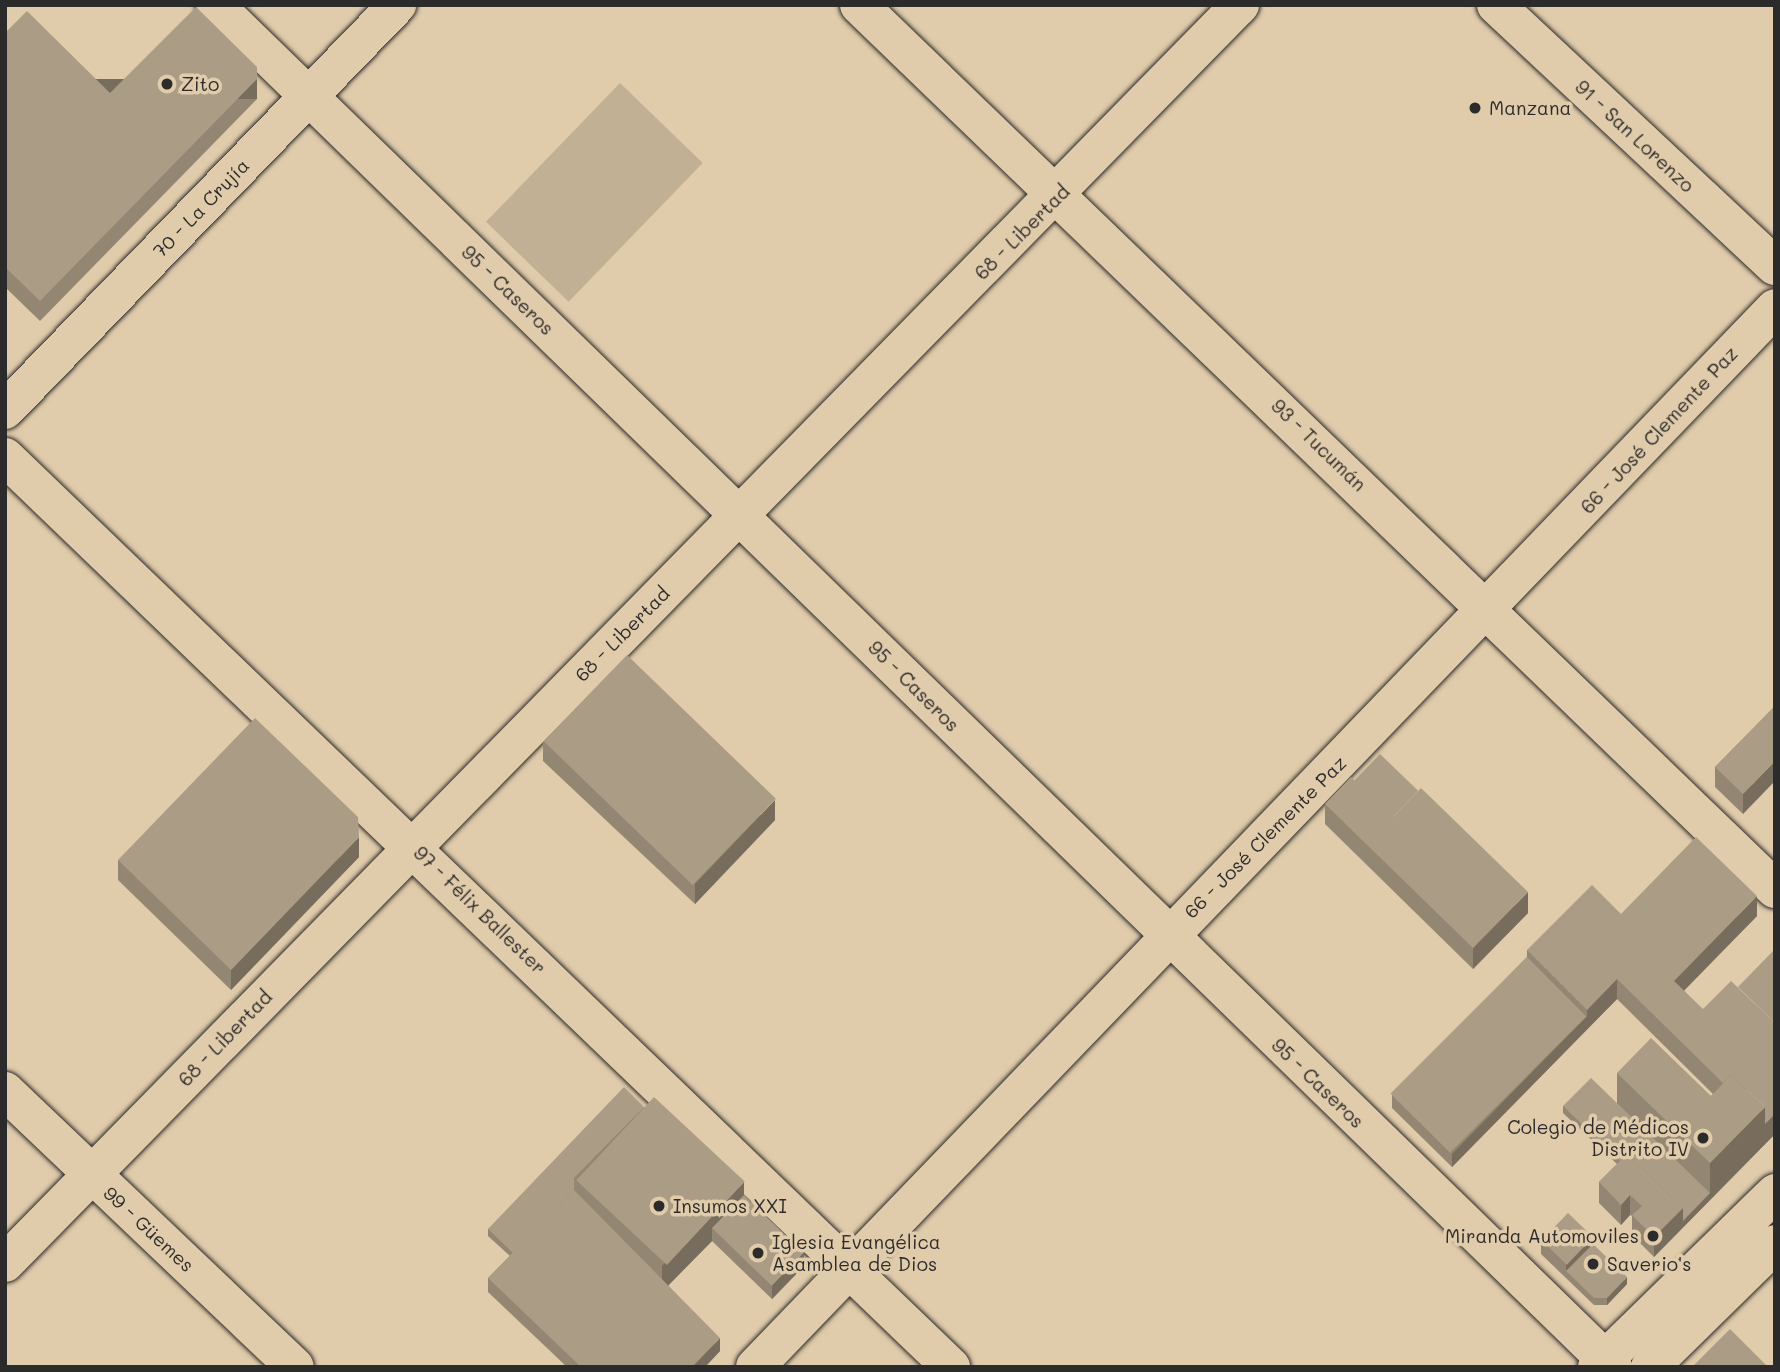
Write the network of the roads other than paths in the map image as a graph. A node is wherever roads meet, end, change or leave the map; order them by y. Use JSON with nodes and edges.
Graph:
{"nodes":[{"id":1,"x":215,"y":5,"type":"edge"},
{"id":2,"x":397,"y":5,"type":"edge"},
{"id":3,"x":859,"y":5,"type":"edge"},
{"id":4,"x":1240,"y":5,"type":"edge"},
{"id":5,"x":1496,"y":5,"type":"edge"},
{"id":6,"x":307,"y":98,"type":"junction"},
{"id":7,"x":1058,"y":195,"type":"junction"},
{"id":8,"x":1775,"y":266,"type":"edge"},
{"id":9,"x":1775,"y":308,"type":"edge"},
{"id":10,"x":5,"y":410,"type":"edge"},
{"id":11,"x":5,"y":457,"type":"edge"},
{"id":12,"x":741,"y":514,"type":"junction"},
{"id":13,"x":1489,"y":609,"type":"junction"},
{"id":14,"x":412,"y":845,"type":"junction"},
{"id":15,"x":1775,"y":889,"type":"edge"},
{"id":16,"x":1166,"y":937,"type":"junction"},
{"id":17,"x":5,"y":1091,"type":"edge"},
{"id":18,"x":92,"y":1175,"type":"junction"},
{"id":19,"x":1775,"y":1193,"type":"edge"},
{"id":20,"x":1775,"y":1244,"type":"edge"},
{"id":21,"x":5,"y":1263,"type":"edge"},
{"id":22,"x":850,"y":1270,"type":"junction"},
{"id":23,"x":1605,"y":1364,"type":"edge"},
{"id":24,"x":295,"y":1367,"type":"edge"},
{"id":25,"x":755,"y":1367,"type":"edge"},
{"id":26,"x":951,"y":1367,"type":"edge"},
{"id":27,"x":1650,"y":1367,"type":"edge"}],
"edges":[{"from":1,"to":6,"type":"street","name":"95 - Caseros"},
{"from":2,"to":6,"type":"street","name":"70 - La Crujía"},
{"from":3,"to":7,"type":"street","name":"93 - Tucumán"},
{"from":4,"to":7,"type":"street","name":"68 - Libertad"},
{"from":5,"to":8,"type":"street","name":"91 - San Lorenzo"},
{"from":6,"to":10,"type":"street","name":"70 - La Crujía"},
{"from":6,"to":12,"type":"street","name":"95 - Caseros"},
{"from":7,"to":12,"type":"street","name":"68 - Libertad"},
{"from":7,"to":13,"type":"street","name":"93 - Tucumán"},
{"from":9,"to":13,"type":"street","name":"66 - José Clemente Paz"},
{"from":11,"to":14,"type":"street","name":"97 - Félix Ballester"},
{"from":12,"to":14,"type":"street","name":"68 - Libertad"},
{"from":12,"to":16,"type":"street","name":"95 - Caseros"},
{"from":13,"to":15,"type":"street","name":"93 - Tucumán"},
{"from":13,"to":16,"type":"street","name":"66 - José Clemente Paz"},
{"from":14,"to":18,"type":"street","name":"68 - Libertad"},
{"from":14,"to":22,"type":"street","name":"97 - Félix Ballester"},
{"from":16,"to":22,"type":"street","name":"66 - José Clemente Paz"},
{"from":16,"to":23,"type":"street","name":"95 - Caseros"},
{"from":17,"to":18,"type":"street","name":"99 - Güemes"},
{"from":18,"to":21,"type":"street","name":"68 - Libertad"},
{"from":18,"to":24,"type":"street","name":"99 - Güemes"},
{"from":19,"to":23,"type":"street"},
{"from":20,"to":27,"type":"street"},
{"from":22,"to":25,"type":"street","name":"66 - José Clemente Paz"},
{"from":22,"to":26,"type":"street","name":"97 - Félix Ballester"}]}
